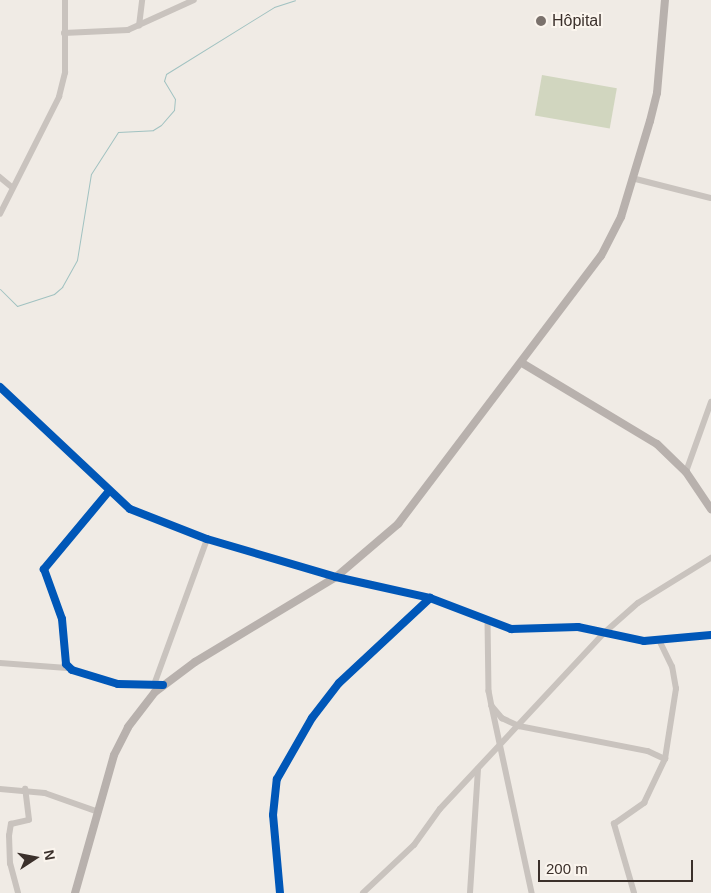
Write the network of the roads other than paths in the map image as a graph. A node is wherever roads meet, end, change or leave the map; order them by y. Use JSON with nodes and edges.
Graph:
{"nodes":[{"id":1,"x":65,"y":0,"type":"edge"},
{"id":2,"x":142,"y":0,"type":"edge"},
{"id":3,"x":194,"y":0,"type":"edge"},
{"id":4,"x":665,"y":0,"type":"edge"},
{"id":5,"x":140,"y":26,"type":"junction"},
{"id":6,"x":64,"y":34,"type":"junction"},
{"id":7,"x":0,"y":177,"type":"edge"},
{"id":8,"x":632,"y":178,"type":"junction"},
{"id":9,"x":12,"y":187,"type":"junction"},
{"id":10,"x":711,"y":198,"type":"edge"},
{"id":11,"x":0,"y":214,"type":"edge"},
{"id":12,"x":522,"y":363,"type":"junction"},
{"id":13,"x":0,"y":388,"type":"edge"},
{"id":14,"x":711,"y":402,"type":"edge"},
{"id":15,"x":686,"y":472,"type":"junction"},
{"id":16,"x":109,"y":492,"type":"junction"},
{"id":17,"x":711,"y":509,"type":"edge"},
{"id":18,"x":207,"y":539,"type":"junction"},
{"id":19,"x":711,"y":558,"type":"edge"},
{"id":20,"x":336,"y":577,"type":"junction"},
{"id":21,"x":430,"y":598,"type":"junction"},
{"id":22,"x":488,"y":620,"type":"junction"},
{"id":23,"x":604,"y":633,"type":"junction"},
{"id":24,"x":711,"y":635,"type":"edge"},
{"id":25,"x":660,"y":642,"type":"junction"},
{"id":26,"x":0,"y":663,"type":"edge"},
{"id":27,"x":67,"y":668,"type":"junction"},
{"id":28,"x":154,"y":685,"type":"junction"},
{"id":29,"x":162,"y":685,"type":"junction"},
{"id":30,"x":492,"y":706,"type":"junction"},
{"id":31,"x":519,"y":726,"type":"junction"},
{"id":32,"x":498,"y":746,"type":"junction"},
{"id":33,"x":665,"y":759,"type":"junction"},
{"id":34,"x":478,"y":769,"type":"junction"},
{"id":35,"x":0,"y":789,"type":"edge"},
{"id":36,"x":27,"y":790,"type":"junction"},
{"id":37,"x":96,"y":811,"type":"junction"},
{"id":38,"x":18,"y":893,"type":"edge"},
{"id":39,"x":76,"y":893,"type":"edge"},
{"id":40,"x":280,"y":893,"type":"edge"},
{"id":41,"x":363,"y":893,"type":"edge"},
{"id":42,"x":470,"y":893,"type":"edge"},
{"id":43,"x":532,"y":893,"type":"edge"},
{"id":44,"x":634,"y":893,"type":"edge"}],
"edges":[{"from":1,"to":6,"type":"street"},
{"from":2,"to":5,"type":"street"},
{"from":3,"to":5,"type":"street"},
{"from":4,"to":8,"type":"main road"},
{"from":5,"to":6,"type":"street"},
{"from":6,"to":9,"type":"street"},
{"from":7,"to":9,"type":"street"},
{"from":8,"to":10,"type":"street"},
{"from":8,"to":12,"type":"main road"},
{"from":9,"to":11,"type":"street"},
{"from":12,"to":15,"type":"main road"},
{"from":12,"to":20,"type":"main road"},
{"from":13,"to":16,"type":"street"},
{"from":14,"to":15,"type":"street"},
{"from":15,"to":17,"type":"main road"},
{"from":16,"to":18,"type":"street"},
{"from":16,"to":27,"type":"street"},
{"from":18,"to":20,"type":"street"},
{"from":18,"to":28,"type":"street"},
{"from":19,"to":23,"type":"street"},
{"from":20,"to":21,"type":"street"},
{"from":20,"to":29,"type":"main road"},
{"from":21,"to":22,"type":"street"},
{"from":21,"to":40,"type":"street"},
{"from":22,"to":23,"type":"street"},
{"from":22,"to":30,"type":"street"},
{"from":23,"to":25,"type":"street"},
{"from":23,"to":31,"type":"street"},
{"from":24,"to":25,"type":"street"},
{"from":25,"to":33,"type":"street"},
{"from":26,"to":27,"type":"street"},
{"from":27,"to":28,"type":"street"},
{"from":28,"to":29,"type":"street"},
{"from":29,"to":37,"type":"main road"},
{"from":30,"to":31,"type":"street"},
{"from":30,"to":32,"type":"street"},
{"from":31,"to":32,"type":"street"},
{"from":31,"to":33,"type":"street"},
{"from":32,"to":34,"type":"street"},
{"from":32,"to":43,"type":"street"},
{"from":33,"to":44,"type":"street"},
{"from":34,"to":41,"type":"street"},
{"from":34,"to":42,"type":"street"},
{"from":35,"to":36,"type":"street"},
{"from":36,"to":37,"type":"street"},
{"from":36,"to":38,"type":"street"},
{"from":37,"to":39,"type":"main road"}]}
